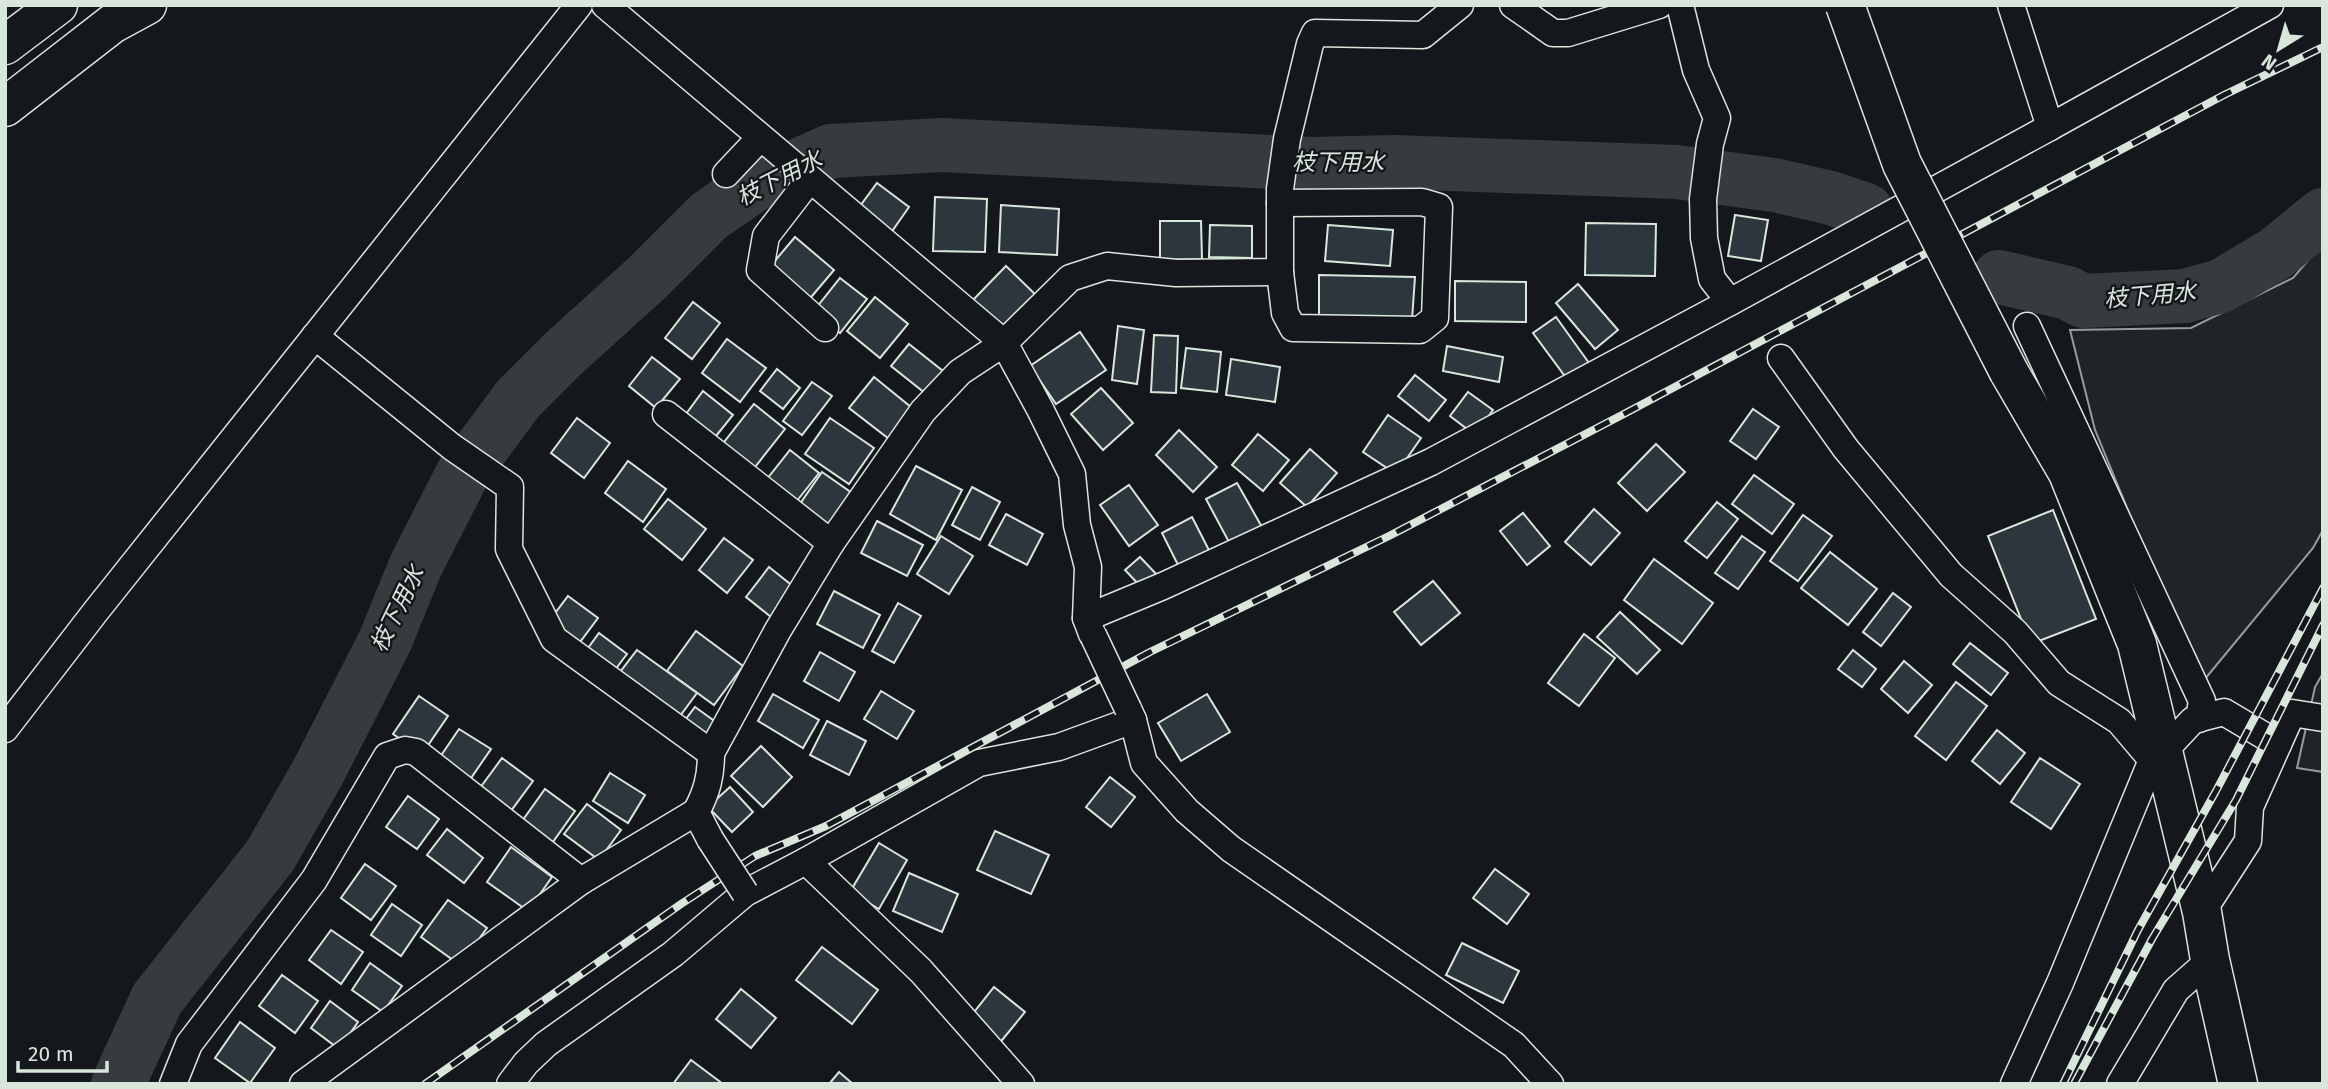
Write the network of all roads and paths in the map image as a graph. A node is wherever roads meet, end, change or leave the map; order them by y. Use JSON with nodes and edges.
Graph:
{"nodes":[{"id":1,"x":58,"y":5,"type":"edge"},
{"id":2,"x":147,"y":5,"type":"edge"},
{"id":3,"x":579,"y":5,"type":"edge"},
{"id":4,"x":605,"y":5,"type":"edge"},
{"id":5,"x":1460,"y":5,"type":"edge"},
{"id":6,"x":1513,"y":5,"type":"edge"},
{"id":7,"x":1659,"y":5,"type":"edge"},
{"id":8,"x":1681,"y":5,"type":"edge"},
{"id":9,"x":1845,"y":5,"type":"edge"},
{"id":10,"x":2011,"y":5,"type":"edge"},
{"id":11,"x":2257,"y":8,"type":"edge"},
{"id":12,"x":5,"y":45,"type":"edge"},
{"id":13,"x":5,"y":107,"type":"edge"},
{"id":14,"x":2050,"y":127,"type":"junction"},
{"id":15,"x":763,"y":141,"type":"junction"},
{"id":16,"x":726,"y":174,"type":"dead end"},
{"id":17,"x":810,"y":179,"type":"junction"},
{"id":18,"x":1280,"y":196,"type":"junction"},
{"id":19,"x":1280,"y":272,"type":"junction"},
{"id":20,"x":1730,"y":302,"type":"junction"},
{"id":21,"x":2027,"y":326,"type":"dead end"},
{"id":22,"x":825,"y":328,"type":"dead end"},
{"id":23,"x":315,"y":336,"type":"junction"},
{"id":24,"x":1004,"y":343,"type":"junction"},
{"id":25,"x":1781,"y":358,"type":"dead end"},
{"id":26,"x":666,"y":414,"type":"dead end"},
{"id":27,"x":831,"y":543,"type":"junction"},
{"id":28,"x":1090,"y":627,"type":"junction"},
{"id":29,"x":1131,"y":715,"type":"junction"},
{"id":30,"x":2323,"y":718,"type":"edge"},
{"id":31,"x":2199,"y":719,"type":"junction"},
{"id":32,"x":5,"y":729,"type":"edge"},
{"id":33,"x":2278,"y":744,"type":"junction"},
{"id":34,"x":711,"y":753,"type":"junction"},
{"id":35,"x":2157,"y":756,"type":"junction"},
{"id":36,"x":696,"y":812,"type":"junction"},
{"id":37,"x":806,"y":861,"type":"junction"},
{"id":38,"x":580,"y":881,"type":"junction"},
{"id":39,"x":744,"y":893,"type":"junction"},
{"id":40,"x":2203,"y":912,"type":"junction"},
{"id":41,"x":2210,"y":960,"type":"junction"},
{"id":42,"x":173,"y":1084,"type":"edge"},
{"id":43,"x":303,"y":1084,"type":"edge"},
{"id":44,"x":510,"y":1084,"type":"edge"},
{"id":45,"x":1021,"y":1084,"type":"edge"},
{"id":46,"x":1550,"y":1084,"type":"edge"},
{"id":47,"x":2014,"y":1084,"type":"edge"},
{"id":48,"x":2120,"y":1084,"type":"edge"},
{"id":49,"x":2238,"y":1084,"type":"edge"}],
"edges":[{"from":1,"to":12,"type":"main road"},
{"from":2,"to":13,"type":"main road"},
{"from":3,"to":23,"type":"street"},
{"from":4,"to":15,"type":"street"},
{"from":5,"to":18,"type":"street"},
{"from":6,"to":7,"type":"street"},
{"from":8,"to":20,"type":"street"},
{"from":9,"to":35,"type":"main road","bridge":true},
{"from":10,"to":14,"type":"street"},
{"from":11,"to":14,"type":"street"},
{"from":14,"to":20,"type":"street"},
{"from":15,"to":16,"type":"street"},
{"from":15,"to":17,"type":"street"},
{"from":17,"to":22,"type":"street"},
{"from":17,"to":24,"type":"street"},
{"from":18,"to":19,"type":"street"},
{"from":18,"to":19,"type":"street"},
{"from":19,"to":24,"type":"street"},
{"from":20,"to":28,"type":"street"},
{"from":21,"to":31,"type":"street"},
{"from":23,"to":32,"type":"street"},
{"from":23,"to":34,"type":"street"},
{"from":24,"to":27,"type":"street"},
{"from":24,"to":28,"type":"street"},
{"from":25,"to":35,"type":"street"},
{"from":26,"to":27,"type":"street"},
{"from":27,"to":34,"type":"street"},
{"from":28,"to":29,"type":"street","bridge":true},
{"from":29,"to":37,"type":"street"},
{"from":29,"to":46,"type":"street"},
{"from":30,"to":33,"type":"street"},
{"from":31,"to":33,"type":"street"},
{"from":31,"to":35,"type":"street"},
{"from":33,"to":40,"type":"street"},
{"from":34,"to":36,"type":"street"},
{"from":35,"to":40,"type":"main road"},
{"from":35,"to":47,"type":"street"},
{"from":36,"to":38,"type":"street"},
{"from":36,"to":39,"type":"street","bridge":true},
{"from":37,"to":39,"type":"street"},
{"from":37,"to":45,"type":"street"},
{"from":38,"to":42,"type":"street"},
{"from":38,"to":43,"type":"street"},
{"from":39,"to":44,"type":"street"},
{"from":40,"to":41,"type":"main road"},
{"from":41,"to":48,"type":"street"},
{"from":41,"to":49,"type":"main road"}]}
